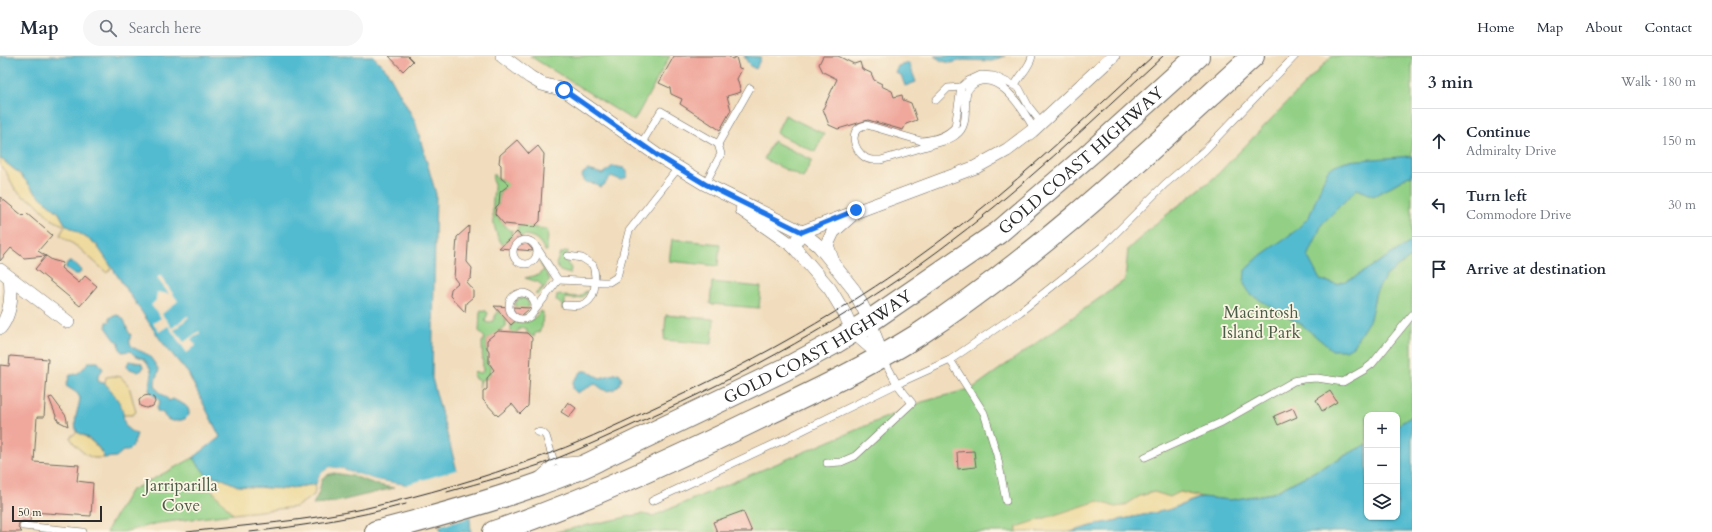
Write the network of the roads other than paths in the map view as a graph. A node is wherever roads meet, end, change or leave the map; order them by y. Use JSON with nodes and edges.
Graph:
{"nodes":[{"id":1,"x":502,"y":56,"type":"edge"},
{"id":2,"x":1032,"y":56,"type":"edge"},
{"id":3,"x":1113,"y":56,"type":"edge"},
{"id":4,"x":1198,"y":56,"type":"edge"},
{"id":5,"x":1253,"y":56,"type":"edge"},
{"id":6,"x":1295,"y":56,"type":"edge"},
{"id":7,"x":1015,"y":85,"type":"junction"},
{"id":8,"x":961,"y":87,"type":"junction"},
{"id":9,"x":750,"y":88,"type":"dead end"},
{"id":10,"x":936,"y":100,"type":"dead end"},
{"id":11,"x":1038,"y":125,"type":"junction"},
{"id":12,"x":641,"y":144,"type":"junction"},
{"id":13,"x":718,"y":144,"type":"junction"},
{"id":14,"x":678,"y":168,"type":"junction"},
{"id":15,"x":710,"y":187,"type":"junction"},
{"id":16,"x":856,"y":210,"type":"junction"},
{"id":17,"x":802,"y":232,"type":"junction"},
{"id":18,"x":536,"y":246,"type":"dead end"},
{"id":19,"x":793,"y":246,"type":"junction"},
{"id":20,"x":568,"y":256,"type":"dead end"},
{"id":21,"x":832,"y":260,"type":"junction"},
{"id":22,"x":5,"y":274,"type":"edge"},
{"id":23,"x":558,"y":280,"type":"junction"},
{"id":24,"x":595,"y":282,"type":"junction"},
{"id":25,"x":565,"y":305,"type":"dead end"},
{"id":26,"x":532,"y":313,"type":"dead end"},
{"id":27,"x":1412,"y":316,"type":"edge"},
{"id":28,"x":68,"y":322,"type":"dead end"},
{"id":29,"x":862,"y":327,"type":"junction"},
{"id":30,"x":0,"y":328,"type":"edge"},
{"id":31,"x":882,"y":357,"type":"junction"},
{"id":32,"x":950,"y":360,"type":"junction"},
{"id":33,"x":897,"y":384,"type":"junction"},
{"id":34,"x":537,"y":432,"type":"dead end"},
{"id":35,"x":600,"y":458,"type":"junction"},
{"id":36,"x":1145,"y":458,"type":"dead end"},
{"id":37,"x":554,"y":462,"type":"junction"},
{"id":38,"x":827,"y":463,"type":"dead end"},
{"id":39,"x":516,"y":492,"type":"junction"},
{"id":40,"x":652,"y":501,"type":"dead end"},
{"id":41,"x":1006,"y":501,"type":"dead end"},
{"id":42,"x":23,"y":526,"type":"dead end"},
{"id":43,"x":83,"y":532,"type":"edge"},
{"id":44,"x":376,"y":532,"type":"edge"},
{"id":45,"x":494,"y":532,"type":"edge"}],
"edges":[{"from":1,"to":12,"type":"street"},
{"from":2,"to":7,"type":"lane"},
{"from":3,"to":11,"type":"street"},
{"from":4,"to":29,"type":"highway","name":"GOLD COAST HIGHWAY"},
{"from":5,"to":31,"type":"highway","name":"GOLD COAST HIGHWAY"},
{"from":6,"to":32,"type":"lane"},
{"from":7,"to":8,"type":"lane"},
{"from":7,"to":11,"type":"lane"},
{"from":8,"to":10,"type":"lane"},
{"from":8,"to":11,"type":"lane"},
{"from":9,"to":13,"type":"lane"},
{"from":11,"to":16,"type":"street"},
{"from":12,"to":13,"type":"lane"},
{"from":12,"to":14,"type":"street"},
{"from":13,"to":15,"type":"lane"},
{"from":14,"to":15,"type":"street"},
{"from":14,"to":24,"type":"lane"},
{"from":15,"to":17,"type":"street"},
{"from":15,"to":19,"type":"street"},
{"from":16,"to":17,"type":"street"},
{"from":16,"to":21,"type":"street"},
{"from":17,"to":19,"type":"street"},
{"from":17,"to":21,"type":"street"},
{"from":18,"to":23,"type":"lane"},
{"from":19,"to":29,"type":"street"},
{"from":20,"to":24,"type":"lane"},
{"from":21,"to":29,"type":"street"},
{"from":22,"to":28,"type":"street"},
{"from":22,"to":30,"type":"street"},
{"from":23,"to":24,"type":"lane"},
{"from":23,"to":26,"type":"lane"},
{"from":24,"to":25,"type":"lane"},
{"from":27,"to":36,"type":"lane"},
{"from":29,"to":31,"type":"street"},
{"from":29,"to":31,"type":"street"},
{"from":29,"to":35,"type":"highway","name":"GOLD COAST HIGHWAY"},
{"from":31,"to":33,"type":"lane"},
{"from":31,"to":45,"type":"highway","name":"GOLD COAST HIGHWAY"},
{"from":32,"to":33,"type":"lane"},
{"from":32,"to":41,"type":"lane"},
{"from":33,"to":38,"type":"lane"},
{"from":33,"to":40,"type":"lane"},
{"from":34,"to":37,"type":"lane"},
{"from":35,"to":37,"type":"lane"},
{"from":35,"to":39,"type":"highway","name":"GOLD COAST HIGHWAY"},
{"from":37,"to":39,"type":"lane"},
{"from":39,"to":44,"type":"highway","name":"GOLD COAST HIGHWAY"},
{"from":42,"to":43,"type":"lane"}]}
